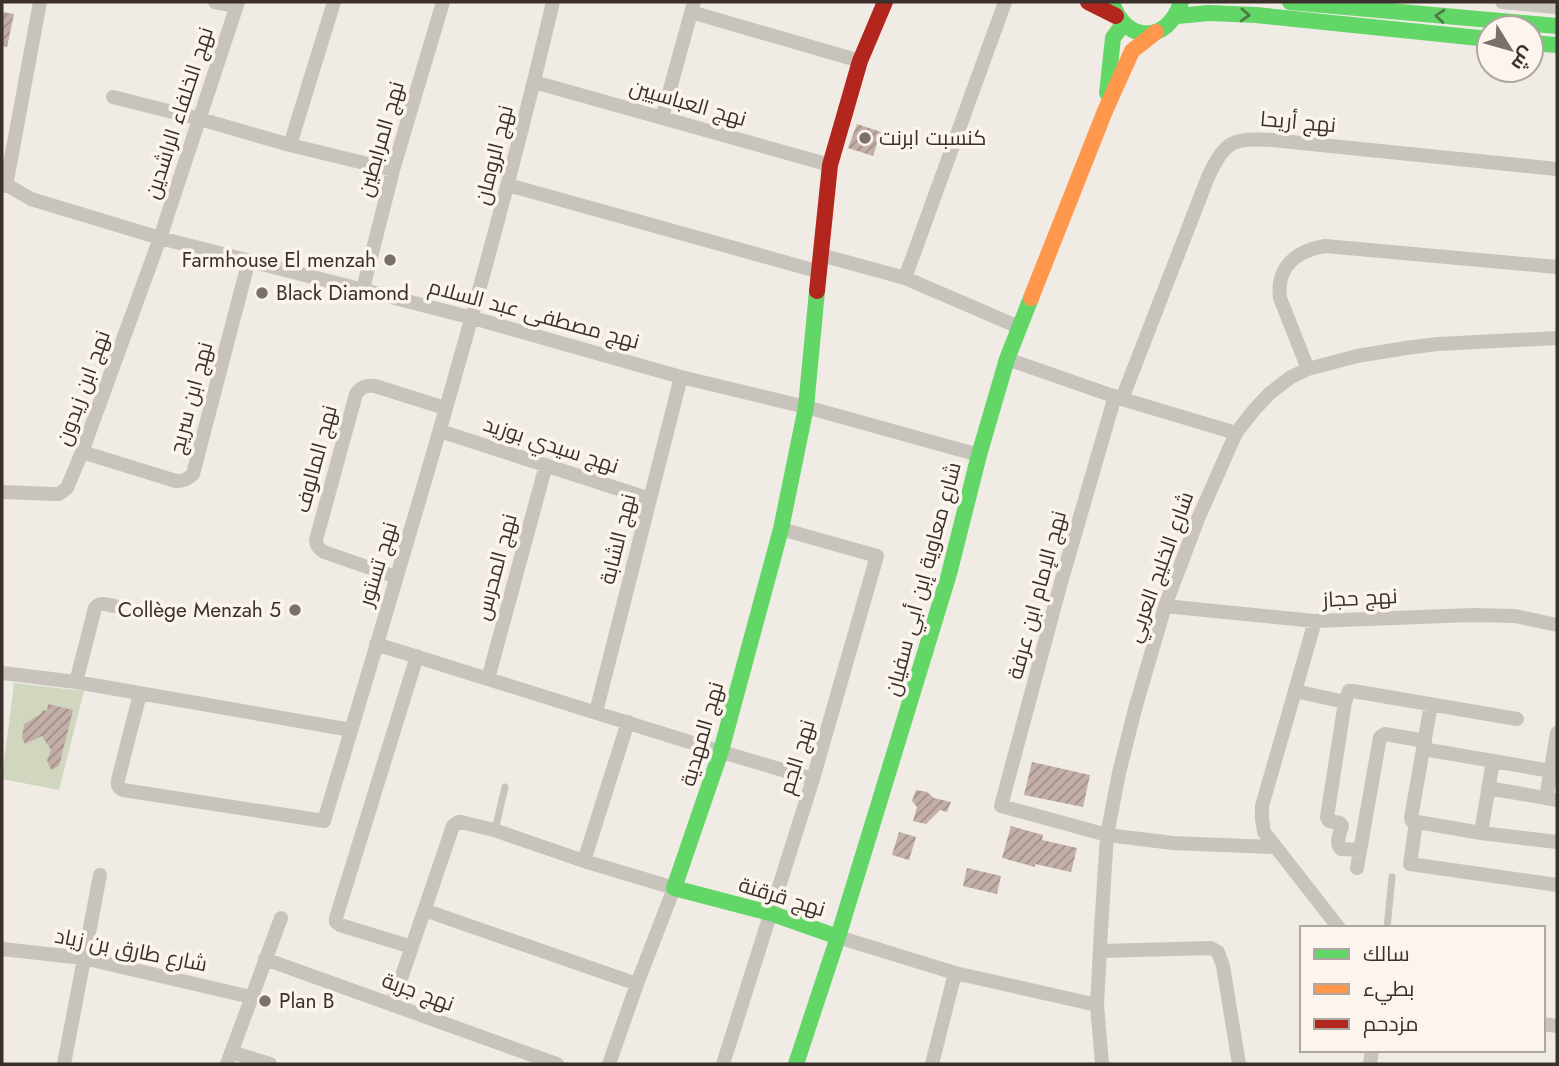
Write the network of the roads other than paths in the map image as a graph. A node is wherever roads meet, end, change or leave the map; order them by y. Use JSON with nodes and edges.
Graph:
{"nodes":[{"id":1,"x":40,"y":2,"type":"edge"},
{"id":2,"x":215,"y":2,"type":"edge"},
{"id":3,"x":334,"y":2,"type":"edge"},
{"id":4,"x":443,"y":2,"type":"edge"},
{"id":5,"x":554,"y":2,"type":"edge"},
{"id":6,"x":885,"y":2,"type":"edge"},
{"id":7,"x":1005,"y":2,"type":"edge"},
{"id":8,"x":1088,"y":2,"type":"edge"},
{"id":9,"x":1290,"y":2,"type":"edge"},
{"id":10,"x":1502,"y":2,"type":"edge"},
{"id":11,"x":1509,"y":2,"type":"edge"},
{"id":12,"x":237,"y":4,"type":"edge"},
{"id":13,"x":693,"y":7,"type":"edge"},
{"id":14,"x":1557,"y":7,"type":"edge"},
{"id":15,"x":1179,"y":9,"type":"edge"},
{"id":16,"x":1117,"y":14,"type":"edge"},
{"id":17,"x":1475,"y":19,"type":"edge"},
{"id":18,"x":1156,"y":32,"type":"junction"},
{"id":19,"x":1475,"y":38,"type":"edge"},
{"id":20,"x":860,"y":61,"type":"junction"},
{"id":21,"x":534,"y":82,"type":"junction"},
{"id":22,"x":113,"y":97,"type":"dead end"},
{"id":23,"x":1105,"y":111,"type":"junction"},
{"id":24,"x":662,"y":118,"type":"junction"},
{"id":25,"x":200,"y":119,"type":"junction"},
{"id":26,"x":290,"y":145,"type":"junction"},
{"id":27,"x":830,"y":164,"type":"junction"},
{"id":28,"x":1557,"y":169,"type":"edge"},
{"id":29,"x":393,"y":170,"type":"junction"},
{"id":30,"x":4,"y":184,"type":"edge"},
{"id":31,"x":508,"y":185,"type":"junction"},
{"id":32,"x":160,"y":238,"type":"junction"},
{"id":33,"x":249,"y":260,"type":"junction"},
{"id":34,"x":820,"y":264,"type":"junction"},
{"id":35,"x":1557,"y":267,"type":"edge"},
{"id":36,"x":905,"y":278,"type":"junction"},
{"id":37,"x":363,"y":289,"type":"junction"},
{"id":38,"x":473,"y":318,"type":"junction"},
{"id":39,"x":1019,"y":327,"type":"junction"},
{"id":40,"x":1557,"y":338,"type":"edge"},
{"id":41,"x":1007,"y":359,"type":"junction"},
{"id":42,"x":1308,"y":369,"type":"junction"},
{"id":43,"x":681,"y":377,"type":"junction"},
{"id":44,"x":1118,"y":397,"type":"junction"},
{"id":45,"x":806,"y":407,"type":"junction"},
{"id":46,"x":446,"y":408,"type":"junction"},
{"id":47,"x":440,"y":431,"type":"junction"},
{"id":48,"x":1236,"y":433,"type":"junction"},
{"id":49,"x":82,"y":452,"type":"junction"},
{"id":50,"x":979,"y":455,"type":"junction"},
{"id":51,"x":545,"y":465,"type":"junction"},
{"id":52,"x":2,"y":492,"type":"edge"},
{"id":53,"x":650,"y":499,"type":"junction"},
{"id":54,"x":781,"y":529,"type":"junction"},
{"id":55,"x":396,"y":576,"type":"junction"},
{"id":56,"x":115,"y":606,"type":"dead end"},
{"id":57,"x":1165,"y":606,"type":"junction"},
{"id":58,"x":1315,"y":621,"type":"junction"},
{"id":59,"x":1557,"y":625,"type":"edge"},
{"id":60,"x":376,"y":644,"type":"junction"},
{"id":61,"x":417,"y":656,"type":"junction"},
{"id":62,"x":2,"y":673,"type":"edge"},
{"id":63,"x":488,"y":679,"type":"junction"},
{"id":64,"x":76,"y":682,"type":"junction"},
{"id":65,"x":1295,"y":691,"type":"junction"},
{"id":66,"x":140,"y":694,"type":"junction"},
{"id":67,"x":1345,"y":702,"type":"junction"},
{"id":68,"x":1431,"y":704,"type":"junction"},
{"id":69,"x":596,"y":712,"type":"junction"},
{"id":70,"x":1517,"y":719,"type":"dead end"},
{"id":71,"x":628,"y":722,"type":"junction"},
{"id":72,"x":351,"y":730,"type":"junction"},
{"id":73,"x":1557,"y":733,"type":"edge"},
{"id":74,"x":1424,"y":745,"type":"junction"},
{"id":75,"x":721,"y":751,"type":"junction"},
{"id":76,"x":1493,"y":761,"type":"junction"},
{"id":77,"x":1554,"y":771,"type":"edge"},
{"id":78,"x":813,"y":779,"type":"junction"},
{"id":79,"x":505,"y":787,"type":"dead end"},
{"id":80,"x":1489,"y":788,"type":"junction"},
{"id":81,"x":1552,"y":799,"type":"edge"},
{"id":82,"x":1416,"y":822,"type":"junction"},
{"id":83,"x":494,"y":830,"type":"junction"},
{"id":84,"x":1481,"y":833,"type":"junction"},
{"id":85,"x":1107,"y":835,"type":"junction"},
{"id":86,"x":1557,"y":842,"type":"edge"},
{"id":87,"x":1275,"y":848,"type":"junction"},
{"id":88,"x":1359,"y":850,"type":"junction"},
{"id":89,"x":584,"y":861,"type":"junction"},
{"id":90,"x":1357,"y":868,"type":"dead end"},
{"id":91,"x":100,"y":875,"type":"dead end"},
{"id":92,"x":1392,"y":877,"type":"dead end"},
{"id":93,"x":1557,"y":885,"type":"edge"},
{"id":94,"x":674,"y":888,"type":"junction"},
{"id":95,"x":424,"y":910,"type":"junction"},
{"id":96,"x":770,"y":913,"type":"junction"},
{"id":97,"x":281,"y":918,"type":"dead end"},
{"id":98,"x":1337,"y":926,"type":"edge"},
{"id":99,"x":1387,"y":926,"type":"edge"},
{"id":100,"x":838,"y":937,"type":"junction"},
{"id":101,"x":412,"y":947,"type":"junction"},
{"id":102,"x":2,"y":949,"type":"edge"},
{"id":103,"x":1101,"y":951,"type":"junction"},
{"id":104,"x":83,"y":958,"type":"junction"},
{"id":105,"x":265,"y":959,"type":"junction"},
{"id":106,"x":955,"y":973,"type":"junction"},
{"id":107,"x":637,"y":984,"type":"junction"},
{"id":108,"x":251,"y":996,"type":"junction"},
{"id":109,"x":392,"y":1005,"type":"junction"},
{"id":110,"x":1097,"y":1005,"type":"junction"},
{"id":111,"x":229,"y":1058,"type":"edge"},
{"id":112,"x":64,"y":1064,"type":"edge"},
{"id":113,"x":270,"y":1064,"type":"edge"},
{"id":114,"x":557,"y":1064,"type":"edge"},
{"id":115,"x":609,"y":1064,"type":"edge"},
{"id":116,"x":723,"y":1064,"type":"edge"},
{"id":117,"x":796,"y":1064,"type":"edge"},
{"id":118,"x":932,"y":1064,"type":"edge"},
{"id":119,"x":1102,"y":1064,"type":"edge"},
{"id":120,"x":1239,"y":1064,"type":"edge"}],
"edges":[{"from":1,"to":30,"type":"street"},
{"from":2,"to":12,"type":"street"},
{"from":3,"to":26,"type":"street"},
{"from":4,"to":29,"type":"street","name":"نهج المرابطين"},
{"from":5,"to":21,"type":"street","name":"نهج الرومان"},
{"from":6,"to":20,"type":"main road","name":"نهج المهدية"},
{"from":7,"to":36,"type":"street"},
{"from":8,"to":16,"type":"main road"},
{"from":17,"to":9,"type":"main road","one_way":true},
{"from":10,"to":11,"type":"street"},
{"from":11,"to":14,"type":"street"},
{"from":12,"to":25,"type":"street","name":"نهج الخلفاء الراشدين"},
{"from":13,"to":20,"type":"street"},
{"from":13,"to":24,"type":"street"},
{"from":15,"to":18,"type":"main road","name":"شارع معاوية إبن أبي سفيان"},
{"from":15,"to":19,"type":"main road","one_way":true},
{"from":16,"to":18,"type":"main road"},
{"from":16,"to":23,"type":"main road","name":"شارع معاوية إبن أبي سفيان"},
{"from":18,"to":23,"type":"main road","name":"شارع معاوية إبن أبي سفيان"},
{"from":20,"to":27,"type":"main road","name":"نهج المهدية"},
{"from":21,"to":24,"type":"street","name":"نهج العباسيين"},
{"from":21,"to":31,"type":"street","name":"نهج الرومان"},
{"from":22,"to":25,"type":"street"},
{"from":23,"to":39,"type":"main road","name":"شارع معاوية إبن أبي سفيان"},
{"from":24,"to":27,"type":"street","name":"نهج العباسيين"},
{"from":25,"to":26,"type":"street"},
{"from":25,"to":32,"type":"street","name":"نهج الخلفاء الراشدين"},
{"from":26,"to":29,"type":"street"},
{"from":27,"to":34,"type":"main road","name":"نهج المهدية"},
{"from":28,"to":44,"type":"street","name":"نهج أريحا"},
{"from":29,"to":37,"type":"street","name":"نهج المرابطين"},
{"from":30,"to":32,"type":"street","name":"نهج مصطفى عبد السلام"},
{"from":31,"to":34,"type":"street"},
{"from":31,"to":38,"type":"street","name":"نهج الرومان"},
{"from":32,"to":33,"type":"street","name":"نهج مصطفى عبد السلام"},
{"from":32,"to":49,"type":"street","name":"نهج ابن زيدون"},
{"from":33,"to":37,"type":"street","name":"نهج مصطفى عبد السلام"},
{"from":33,"to":49,"type":"street","name":"نهج ابن سريج"},
{"from":34,"to":36,"type":"street"},
{"from":34,"to":45,"type":"main road","name":"نهج المهدية"},
{"from":35,"to":42,"type":"street"},
{"from":36,"to":39,"type":"street"},
{"from":37,"to":38,"type":"street","name":"نهج مصطفى عبد السلام"},
{"from":38,"to":43,"type":"street","name":"نهج مصطفى عبد السلام"},
{"from":38,"to":46,"type":"street","name":"نهج تستور"},
{"from":39,"to":41,"type":"main road","name":"شارع معاوية إبن أبي سفيان"},
{"from":40,"to":42,"type":"street","name":"شارع الخليج العربي"},
{"from":41,"to":44,"type":"street"},
{"from":41,"to":50,"type":"main road","name":"شارع معاوية إبن أبي سفيان"},
{"from":42,"to":48,"type":"street","name":"شارع الخليج العربي"},
{"from":43,"to":45,"type":"street","name":"نهج مصطفى عبد السلام"},
{"from":43,"to":53,"type":"street","name":"نهج الشابة"},
{"from":44,"to":48,"type":"street"},
{"from":44,"to":85,"type":"street","name":"نهج الإمام ابن عرفة"},
{"from":45,"to":50,"type":"street","name":"نهج مصطفى عبد السلام"},
{"from":45,"to":54,"type":"main road","name":"نهج المهدية"},
{"from":46,"to":47,"type":"street","name":"نهج تستور"},
{"from":46,"to":55,"type":"street","name":"نهج المالوف"},
{"from":47,"to":51,"type":"street","name":"نهج سيدي بوزيد"},
{"from":47,"to":55,"type":"street","name":"نهج تستور"},
{"from":48,"to":57,"type":"street","name":"شارع الخليج العربي"},
{"from":49,"to":52,"type":"street","name":"نهج ابن زيدون"},
{"from":50,"to":100,"type":"main road","name":"شارع معاوية إبن أبي سفيان"},
{"from":51,"to":53,"type":"street","name":"نهج سيدي بوزيد"},
{"from":51,"to":63,"type":"street","name":"نهج المحرس"},
{"from":53,"to":69,"type":"street","name":"نهج الشابة"},
{"from":54,"to":75,"type":"main road","name":"نهج المهدية"},
{"from":54,"to":78,"type":"street","name":"نهج الجم"},
{"from":55,"to":60,"type":"street","name":"نهج تستور"},
{"from":56,"to":64,"type":"street"},
{"from":57,"to":58,"type":"street","name":"نهج حجاز"},
{"from":57,"to":85,"type":"street","name":"شارع الخليج العربي"},
{"from":58,"to":59,"type":"street","name":"نهج حجاز"},
{"from":58,"to":65,"type":"street"},
{"from":60,"to":61,"type":"street"},
{"from":60,"to":72,"type":"street","name":"نهج تستور"},
{"from":61,"to":63,"type":"street"},
{"from":61,"to":101,"type":"street"},
{"from":62,"to":64,"type":"street"},
{"from":63,"to":69,"type":"street"},
{"from":64,"to":66,"type":"street"},
{"from":65,"to":67,"type":"street"},
{"from":65,"to":87,"type":"street"},
{"from":66,"to":72,"type":"street"},
{"from":66,"to":72,"type":"street","name":"نهج تستور"},
{"from":67,"to":68,"type":"street"},
{"from":67,"to":88,"type":"street"},
{"from":68,"to":70,"type":"street"},
{"from":68,"to":74,"type":"street"},
{"from":69,"to":71,"type":"street"},
{"from":71,"to":75,"type":"street"},
{"from":71,"to":89,"type":"street"},
{"from":73,"to":77,"type":"street"},
{"from":74,"to":76,"type":"street"},
{"from":74,"to":82,"type":"street"},
{"from":74,"to":88,"type":"street"},
{"from":75,"to":78,"type":"street"},
{"from":75,"to":94,"type":"main road","name":"نهج المهدية"},
{"from":76,"to":77,"type":"street"},
{"from":76,"to":80,"type":"street"},
{"from":77,"to":81,"type":"street"},
{"from":78,"to":96,"type":"street","name":"نهج الجم"},
{"from":79,"to":83,"type":"lane"},
{"from":80,"to":81,"type":"street"},
{"from":80,"to":84,"type":"street"},
{"from":82,"to":84,"type":"street"},
{"from":82,"to":93,"type":"street"},
{"from":83,"to":89,"type":"street","name":"نهج قرقنة"},
{"from":83,"to":95,"type":"street","name":"نهج قرقنة"},
{"from":84,"to":86,"type":"street"},
{"from":85,"to":87,"type":"street"},
{"from":85,"to":103,"type":"street","name":"شارع الخليج العربي"},
{"from":87,"to":98,"type":"street"},
{"from":88,"to":90,"type":"street"},
{"from":89,"to":94,"type":"street","name":"نهج قرقنة"},
{"from":91,"to":104,"type":"street"},
{"from":92,"to":99,"type":"lane"},
{"from":94,"to":96,"type":"main road","name":"نهج قرقنة"},
{"from":94,"to":107,"type":"street","name":"نهج المهدية"},
{"from":95,"to":101,"type":"street"},
{"from":95,"to":107,"type":"street"},
{"from":96,"to":100,"type":"main road","name":"نهج قرقنة"},
{"from":96,"to":116,"type":"street","name":"نهج الجم"},
{"from":97,"to":105,"type":"street"},
{"from":100,"to":106,"type":"street","name":"نهج قرقنة"},
{"from":100,"to":117,"type":"main road","name":"شارع معاوية إبن أبي سفيان"},
{"from":101,"to":109,"type":"street"},
{"from":102,"to":104,"type":"street","name":"شارع طارق بن زياد"},
{"from":103,"to":110,"type":"street","name":"شارع الخليج العربي"},
{"from":103,"to":120,"type":"street"},
{"from":104,"to":108,"type":"street","name":"شارع طارق بن زياد"},
{"from":104,"to":112,"type":"street"},
{"from":105,"to":108,"type":"street"},
{"from":105,"to":109,"type":"street","name":"نهج جربة"},
{"from":106,"to":110,"type":"street","name":"نهج قرقنة"},
{"from":106,"to":118,"type":"street"},
{"from":107,"to":115,"type":"street","name":"نهج المهدية"},
{"from":108,"to":111,"type":"street"},
{"from":109,"to":114,"type":"street","name":"نهج جربة"},
{"from":110,"to":119,"type":"street","name":"شارع الخليج العربي"},
{"from":111,"to":113,"type":"street"}]}
